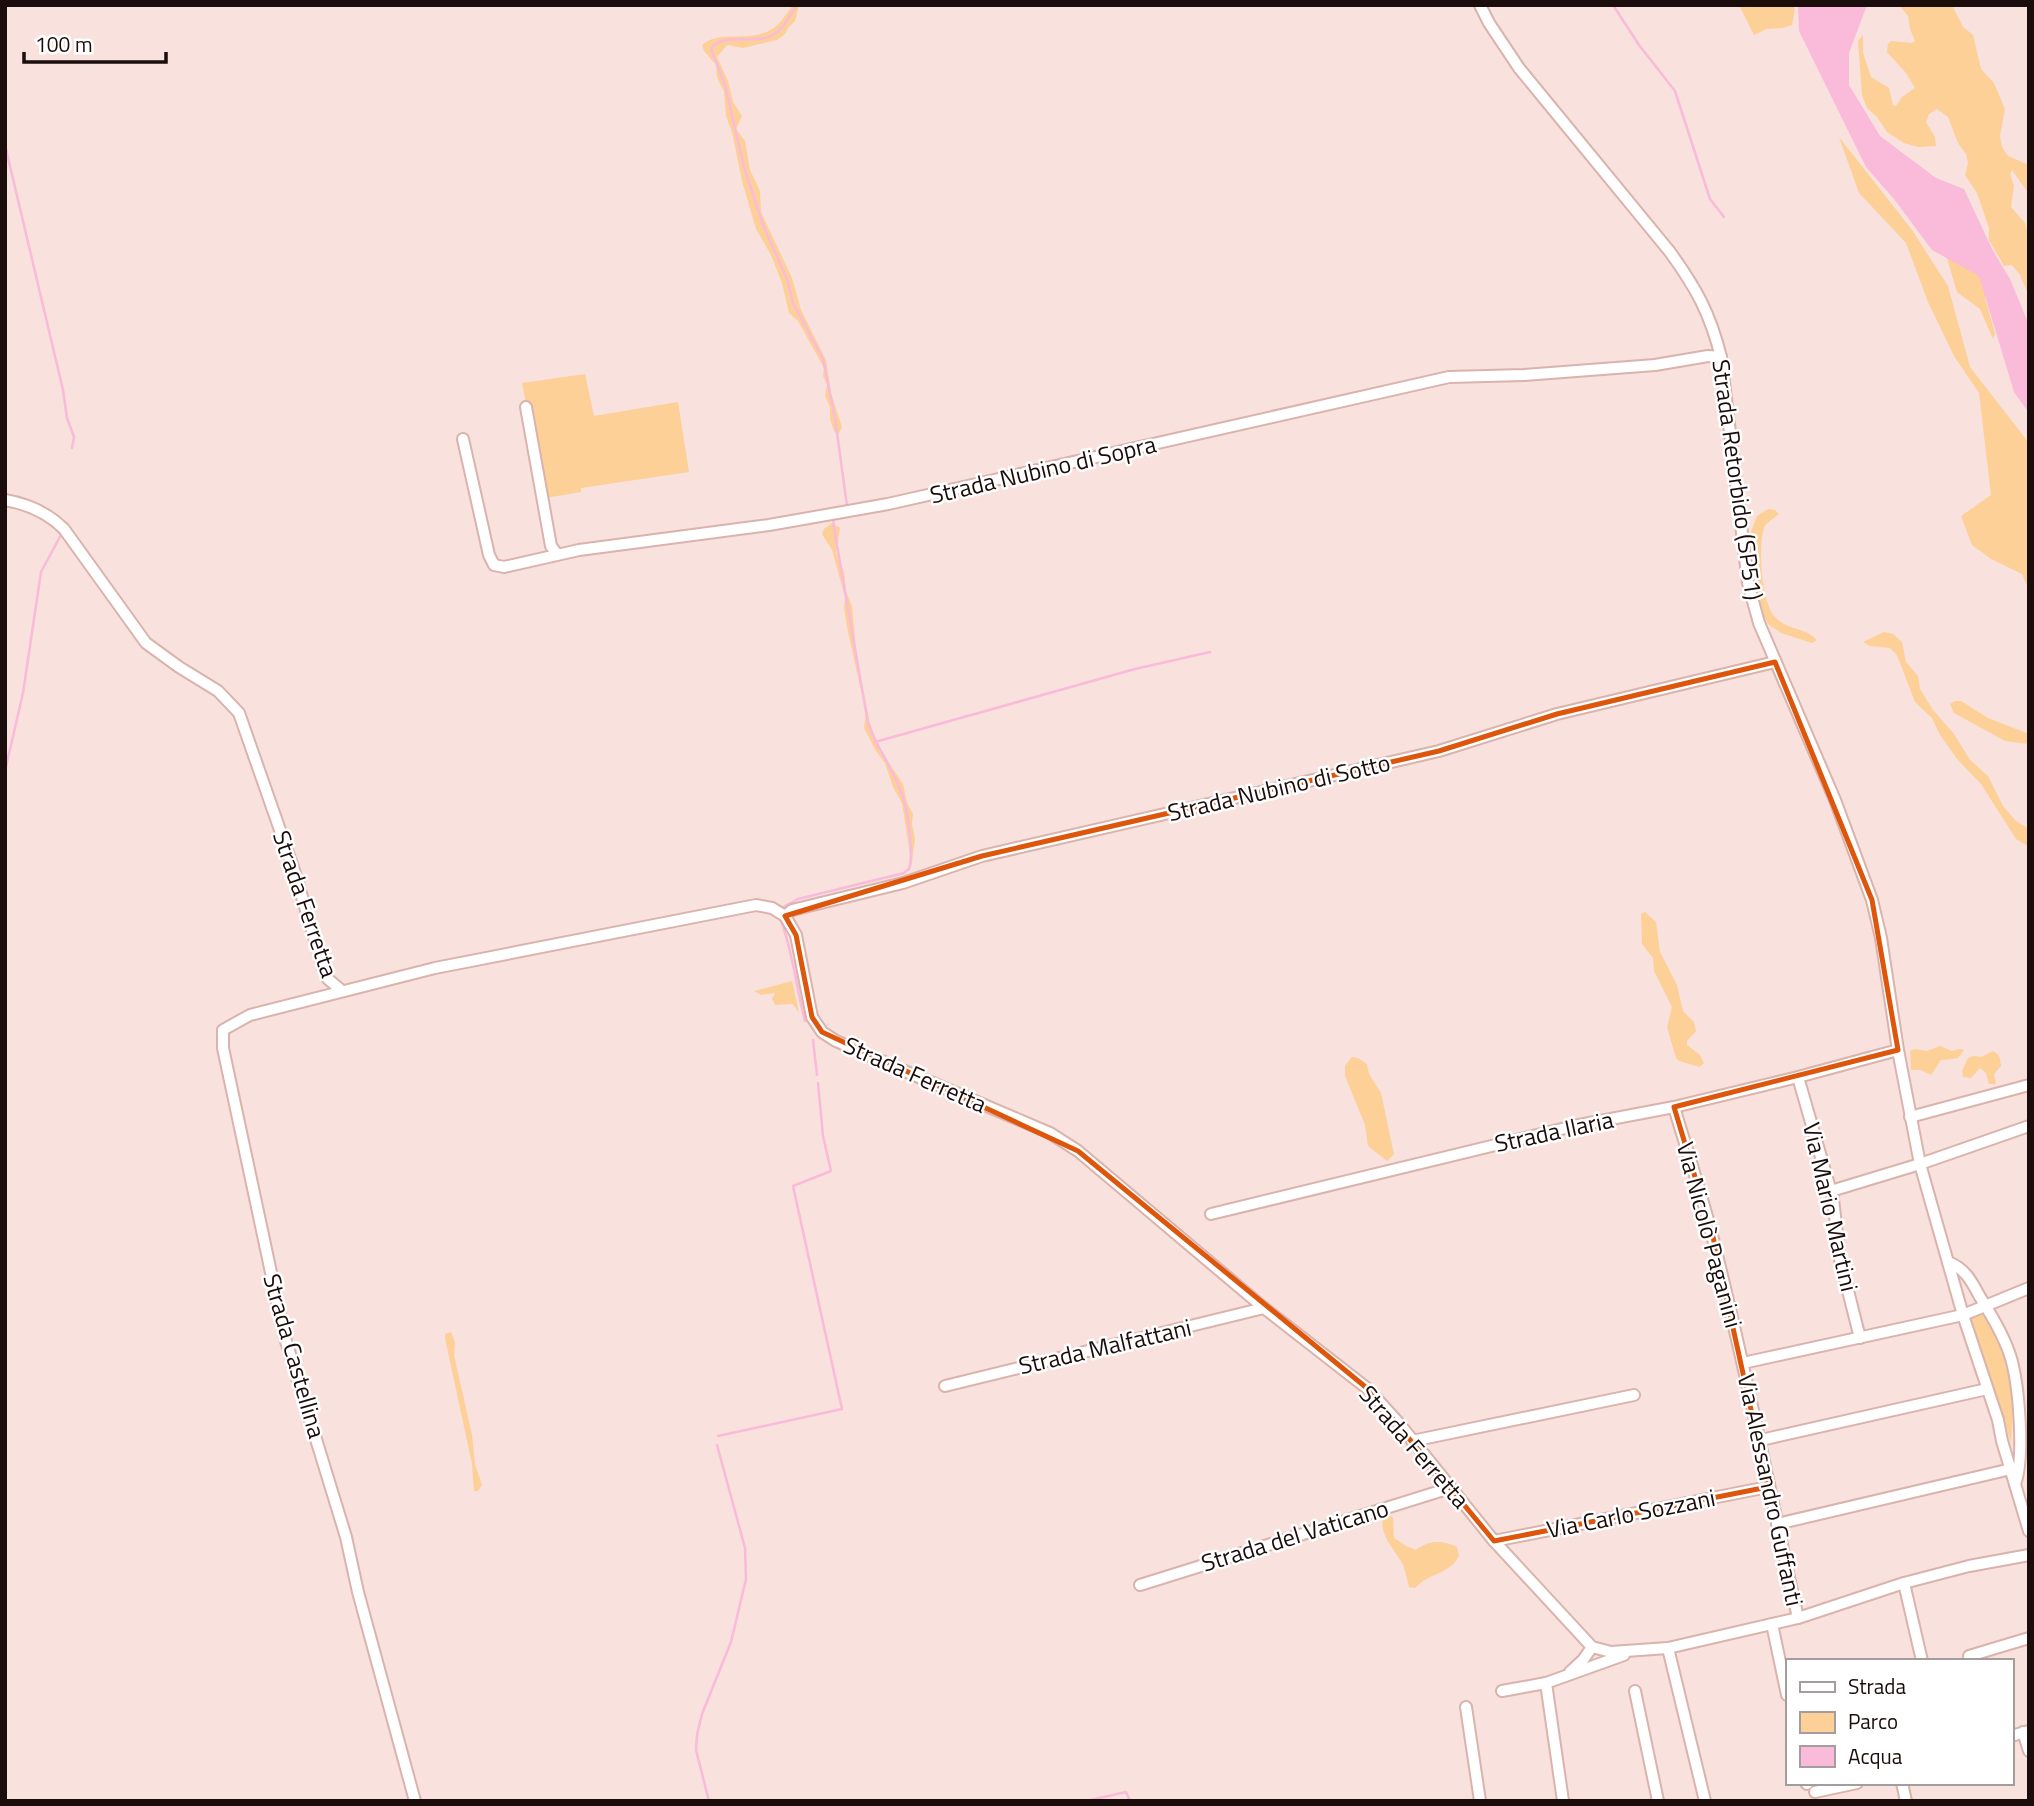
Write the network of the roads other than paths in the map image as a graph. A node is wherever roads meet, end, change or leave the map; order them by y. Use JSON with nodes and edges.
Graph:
{"nodes":[{"id":1,"x":1480,"y":5,"type":"edge"},
{"id":2,"x":1721,"y":357,"type":"junction"},
{"id":3,"x":526,"y":407,"type":"dead end"},
{"id":4,"x":464,"y":439,"type":"dead end"},
{"id":5,"x":5,"y":500,"type":"edge"},
{"id":6,"x":557,"y":554,"type":"junction"},
{"id":7,"x":1775,"y":662,"type":"junction"},
{"id":8,"x":785,"y":916,"type":"junction"},
{"id":9,"x":328,"y":979,"type":"junction"},
{"id":10,"x":341,"y":990,"type":"junction"},
{"id":11,"x":319,"y":997,"type":"junction"},
{"id":12,"x":1898,"y":1049,"type":"junction"},
{"id":13,"x":1798,"y":1077,"type":"junction"},
{"id":14,"x":2029,"y":1085,"type":"edge"},
{"id":15,"x":1674,"y":1107,"type":"junction"},
{"id":16,"x":1910,"y":1117,"type":"junction"},
{"id":17,"x":2029,"y":1126,"type":"edge"},
{"id":18,"x":1920,"y":1164,"type":"junction"},
{"id":19,"x":1831,"y":1191,"type":"junction"},
{"id":20,"x":1211,"y":1214,"type":"dead end"},
{"id":21,"x":1948,"y":1262,"type":"junction"},
{"id":22,"x":2029,"y":1288,"type":"edge"},
{"id":23,"x":1986,"y":1307,"type":"junction"},
{"id":24,"x":1264,"y":1308,"type":"junction"},
{"id":25,"x":1964,"y":1315,"type":"junction"},
{"id":26,"x":1860,"y":1338,"type":"junction"},
{"id":27,"x":1743,"y":1363,"type":"junction"},
{"id":28,"x":945,"y":1386,"type":"dead end"},
{"id":29,"x":1987,"y":1391,"type":"junction"},
{"id":30,"x":1634,"y":1395,"type":"dead end"},
{"id":31,"x":1760,"y":1440,"type":"junction"},
{"id":32,"x":1412,"y":1441,"type":"junction"},
{"id":33,"x":2011,"y":1469,"type":"junction"},
{"id":34,"x":2015,"y":1484,"type":"junction"},
{"id":35,"x":1768,"y":1487,"type":"junction"},
{"id":36,"x":1450,"y":1488,"type":"junction"},
{"id":37,"x":2026,"y":1512,"type":"edge"},
{"id":38,"x":1777,"y":1524,"type":"junction"},
{"id":39,"x":2029,"y":1531,"type":"edge"},
{"id":40,"x":1494,"y":1541,"type":"junction"},
{"id":41,"x":2029,"y":1555,"type":"edge"},
{"id":42,"x":1904,"y":1583,"type":"junction"},
{"id":43,"x":1140,"y":1585,"type":"dead end"},
{"id":44,"x":1798,"y":1618,"type":"junction"},
{"id":45,"x":1772,"y":1624,"type":"junction"},
{"id":46,"x":2029,"y":1638,"type":"edge"},
{"id":47,"x":1592,"y":1647,"type":"junction"},
{"id":48,"x":1668,"y":1648,"type":"junction"},
{"id":49,"x":1634,"y":1652,"type":"junction"},
{"id":50,"x":1969,"y":1656,"type":"dead end"},
{"id":51,"x":1922,"y":1659,"type":"edge"},
{"id":52,"x":1565,"y":1676,"type":"junction"},
{"id":53,"x":1546,"y":1683,"type":"junction"},
{"id":54,"x":1786,"y":1690,"type":"edge"},
{"id":55,"x":1502,"y":1691,"type":"dead end"},
{"id":56,"x":1635,"y":1692,"type":"dead end"},
{"id":57,"x":1466,"y":1707,"type":"dead end"},
{"id":58,"x":2026,"y":1731,"type":"edge"},
{"id":59,"x":2029,"y":1751,"type":"edge"},
{"id":60,"x":415,"y":1801,"type":"edge"},
{"id":61,"x":1480,"y":1801,"type":"edge"},
{"id":62,"x":1563,"y":1801,"type":"edge"},
{"id":63,"x":1658,"y":1801,"type":"edge"},
{"id":64,"x":1704,"y":1801,"type":"edge"}],
"edges":[{"from":1,"to":2,"type":"street","name":"Strada Retorbido (SP51)"},
{"from":2,"to":6,"type":"street","name":"Strada Nubino di Sopra"},
{"from":2,"to":7,"type":"street","name":"Strada Retorbido (SP51)"},
{"from":3,"to":6,"type":"street"},
{"from":4,"to":6,"type":"street","name":"Strada Nubino di Sopra"},
{"from":5,"to":9,"type":"street","name":"Strada Ferretta"},
{"from":7,"to":8,"type":"street","name":"Strada Nubino di Sotto"},
{"from":7,"to":12,"type":"street","name":"Strada Retorbido (SP51)"},
{"from":8,"to":10,"type":"street","name":"Strada Ferretta"},
{"from":8,"to":24,"type":"street","name":"Strada Ferretta"},
{"from":9,"to":10,"type":"street","name":"Strada Ferretta"},
{"from":9,"to":11,"type":"street"},
{"from":10,"to":11,"type":"street","name":"Strada Castellina"},
{"from":11,"to":60,"type":"street","name":"Strada Castellina"},
{"from":12,"to":13,"type":"street","name":"Strada Ilaria"},
{"from":12,"to":16,"type":"street","name":"Strada Retorbido (SP51)"},
{"from":13,"to":15,"type":"street","name":"Strada Ilaria"},
{"from":13,"to":19,"type":"street","name":"Via Mario Martini"},
{"from":14,"to":16,"type":"street"},
{"from":15,"to":20,"type":"street","name":"Strada Ilaria"},
{"from":15,"to":27,"type":"street","name":"Via Nicolò Paganini"},
{"from":16,"to":18,"type":"street","name":"Strada Retorbido (SP51)"},
{"from":17,"to":18,"type":"street"},
{"from":18,"to":19,"type":"street"},
{"from":18,"to":21,"type":"street","name":"Strada Retorbido (SP51)"},
{"from":19,"to":26,"type":"street","name":"Via Mario Martini"},
{"from":21,"to":23,"type":"street"},
{"from":21,"to":25,"type":"street","name":"Strada Retorbido (SP51)"},
{"from":22,"to":23,"type":"street"},
{"from":23,"to":25,"type":"street"},
{"from":23,"to":34,"type":"street"},
{"from":24,"to":28,"type":"street","name":"Strada Malfattani"},
{"from":24,"to":32,"type":"street","name":"Strada Ferretta"},
{"from":25,"to":26,"type":"street"},
{"from":25,"to":29,"type":"street","name":"Strada Retorbido (SP51)"},
{"from":26,"to":27,"type":"street"},
{"from":27,"to":31,"type":"street","name":"Via Alessandro Guffanti"},
{"from":29,"to":31,"type":"street"},
{"from":29,"to":33,"type":"street","name":"Strada Retorbido (SP51)"},
{"from":30,"to":32,"type":"street"},
{"from":31,"to":35,"type":"street","name":"Via Alessandro Guffanti"},
{"from":32,"to":36,"type":"street","name":"Strada Ferretta"},
{"from":33,"to":34,"type":"street","name":"Strada Retorbido (SP51)"},
{"from":33,"to":38,"type":"street"},
{"from":34,"to":37,"type":"street","name":"Strada Retorbido (SP51)"},
{"from":35,"to":38,"type":"street","name":"Via Alessandro Guffanti"},
{"from":35,"to":40,"type":"street","name":"Via Carlo Sozzani"},
{"from":36,"to":40,"type":"street","name":"Strada Ferretta"},
{"from":36,"to":43,"type":"street","name":"Strada del Vaticano"},
{"from":37,"to":39,"type":"street","name":"Strada Retorbido (SP51)"},
{"from":38,"to":44,"type":"street","name":"Via Alessandro Guffanti"},
{"from":40,"to":47,"type":"street","name":"Strada Ferretta"},
{"from":41,"to":42,"type":"street"},
{"from":42,"to":44,"type":"street"},
{"from":42,"to":51,"type":"street"},
{"from":44,"to":45,"type":"street"},
{"from":45,"to":48,"type":"street"},
{"from":45,"to":54,"type":"street"},
{"from":46,"to":50,"type":"street"},
{"from":47,"to":49,"type":"street"},
{"from":47,"to":52,"type":"street"},
{"from":48,"to":49,"type":"street"},
{"from":48,"to":64,"type":"street"},
{"from":49,"to":52,"type":"street"},
{"from":52,"to":53,"type":"street"},
{"from":53,"to":55,"type":"street"},
{"from":53,"to":62,"type":"street"},
{"from":56,"to":63,"type":"street"},
{"from":57,"to":61,"type":"street"},
{"from":58,"to":59,"type":"street"}]}
